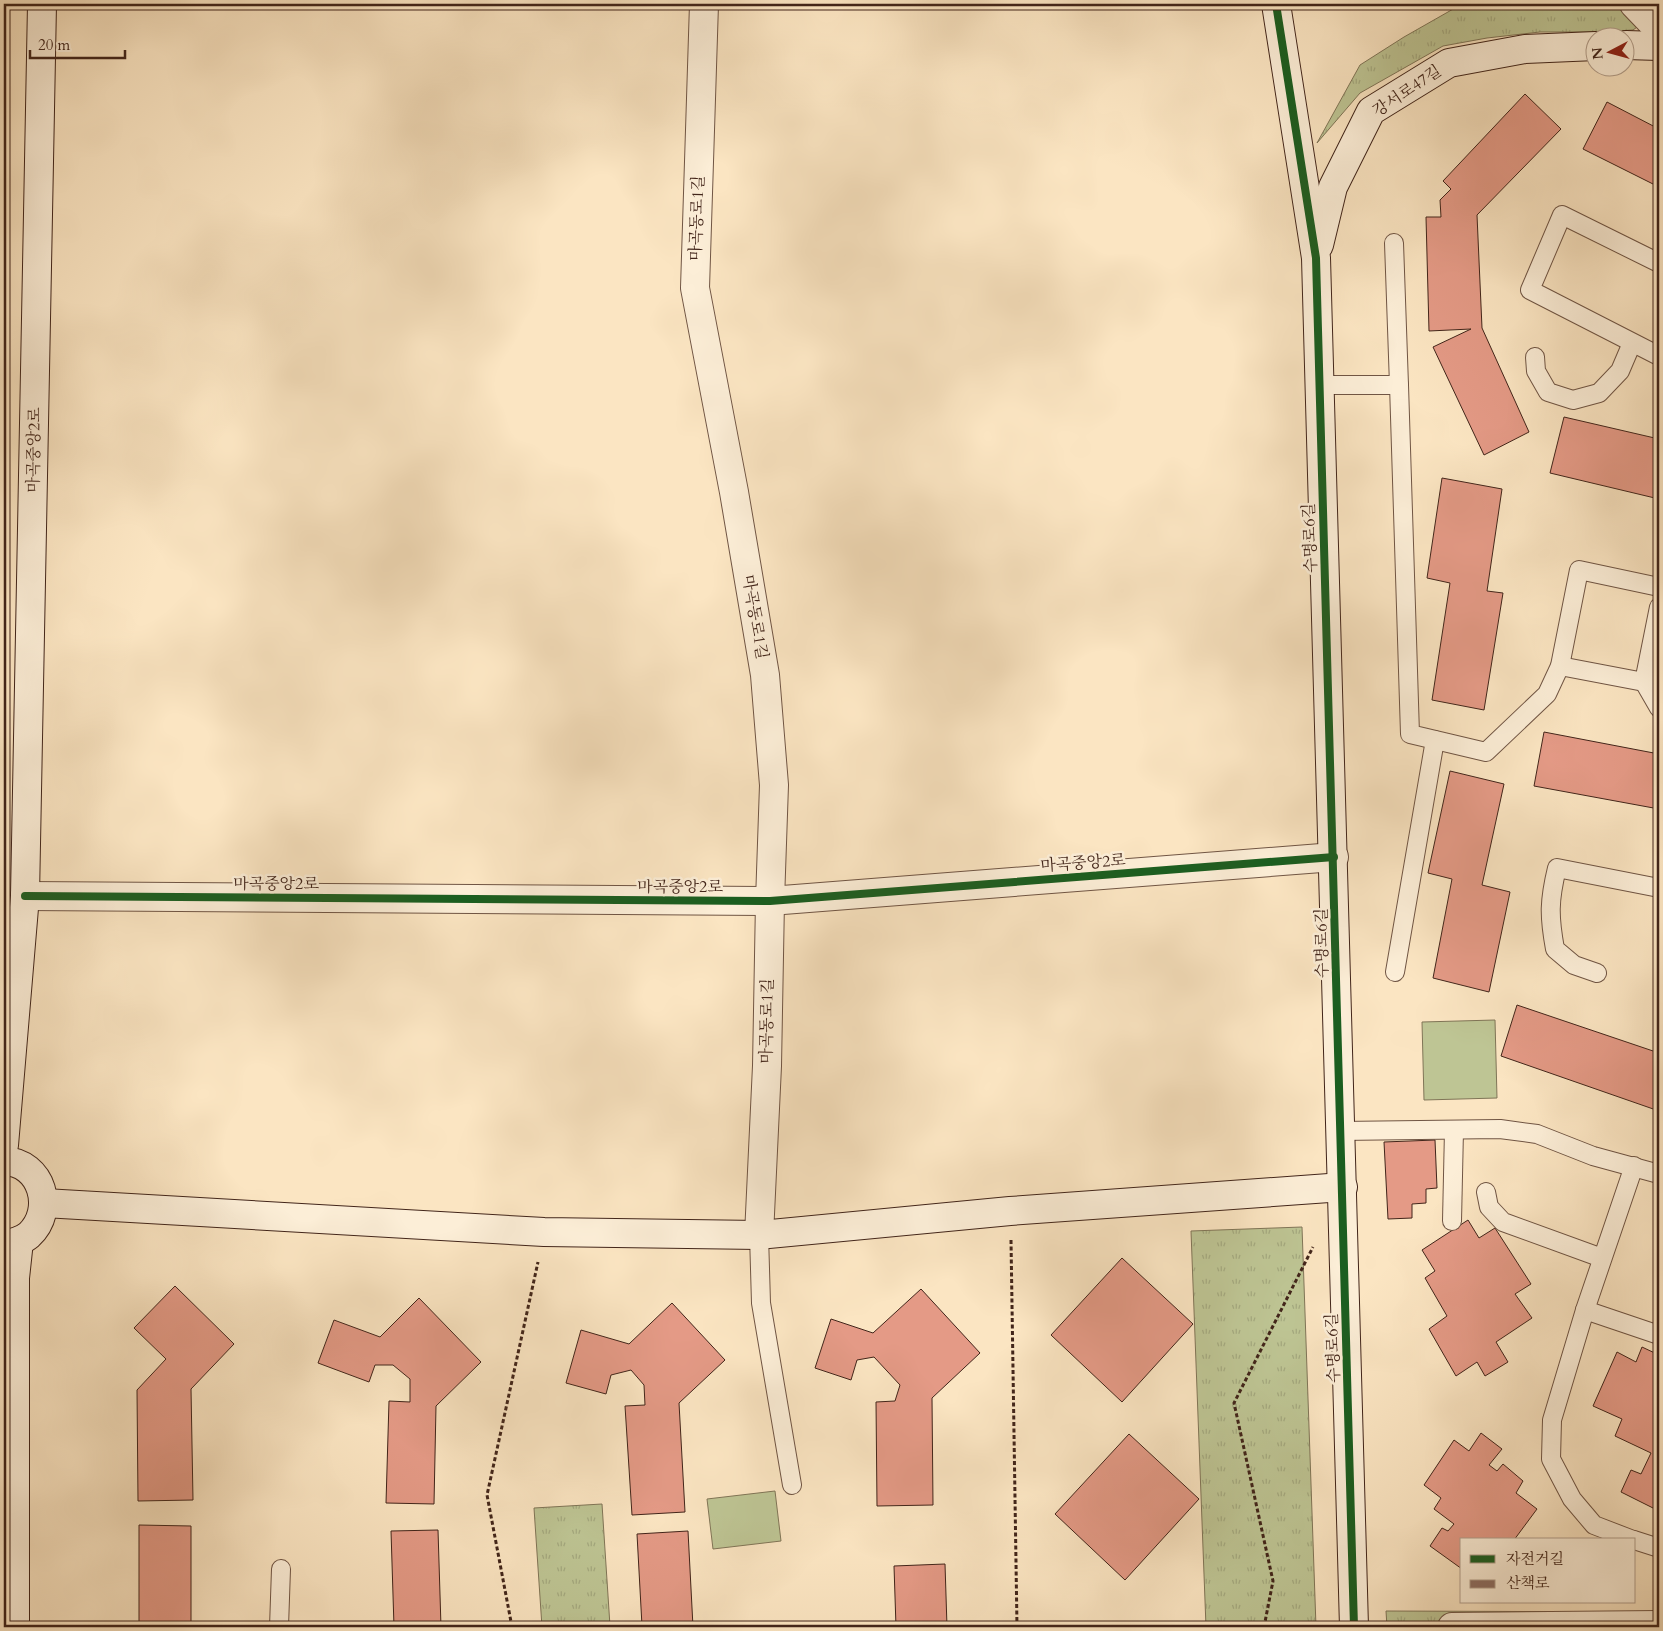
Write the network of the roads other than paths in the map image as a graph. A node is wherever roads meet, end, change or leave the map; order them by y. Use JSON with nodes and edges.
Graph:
{"nodes":[{"id":1,"x":42,"y":4,"type":"edge"},
{"id":2,"x":704,"y":4,"type":"edge"},
{"id":3,"x":1276,"y":4,"type":"edge"},
{"id":4,"x":1634,"y":4,"type":"edge"},
{"id":5,"x":1659,"y":30,"type":"edge"},
{"id":6,"x":1636,"y":45,"type":"edge"},
{"id":7,"x":1586,"y":46,"type":"edge"},
{"id":8,"x":1659,"y":46,"type":"edge"},
{"id":9,"x":1394,"y":244,"type":"dead end"},
{"id":10,"x":1316,"y":258,"type":"junction"},
{"id":11,"x":1659,"y":263,"type":"edge"},
{"id":12,"x":1632,"y":343,"type":"junction"},
{"id":13,"x":1659,"y":356,"type":"edge"},
{"id":14,"x":1535,"y":358,"type":"dead end"},
{"id":15,"x":1319,"y":385,"type":"junction"},
{"id":16,"x":1399,"y":385,"type":"junction"},
{"id":17,"x":1659,"y":587,"type":"edge"},
{"id":18,"x":1659,"y":607,"type":"edge"},
{"id":19,"x":1560,"y":666,"type":"junction"},
{"id":20,"x":1644,"y":682,"type":"junction"},
{"id":21,"x":1659,"y":708,"type":"edge"},
{"id":22,"x":1436,"y":740,"type":"junction"},
{"id":23,"x":1334,"y":857,"type":"junction"},
{"id":24,"x":1659,"y":888,"type":"edge"},
{"id":25,"x":25,"y":896,"type":"junction"},
{"id":26,"x":770,"y":901,"type":"junction"},
{"id":27,"x":1395,"y":972,"type":"dead end"},
{"id":28,"x":1597,"y":973,"type":"dead end"},
{"id":29,"x":1454,"y":1130,"type":"junction"},
{"id":30,"x":1340,"y":1131,"type":"junction"},
{"id":31,"x":4,"y":1145,"type":"edge"},
{"id":32,"x":4,"y":1161,"type":"edge"},
{"id":33,"x":1634,"y":1166,"type":"junction"},
{"id":34,"x":1659,"y":1174,"type":"edge"},
{"id":35,"x":1343,"y":1187,"type":"junction"},
{"id":36,"x":1486,"y":1192,"type":"dead end"},
{"id":37,"x":44,"y":1204,"type":"junction"},
{"id":38,"x":1452,"y":1222,"type":"dead end"},
{"id":39,"x":759,"y":1235,"type":"junction"},
{"id":40,"x":11,"y":1243,"type":"edge"},
{"id":41,"x":1602,"y":1258,"type":"junction"},
{"id":42,"x":1585,"y":1310,"type":"junction"},
{"id":43,"x":1659,"y":1335,"type":"edge"},
{"id":44,"x":792,"y":1485,"type":"dead end"},
{"id":45,"x":1629,"y":1538,"type":"edge"},
{"id":46,"x":1636,"y":1541,"type":"edge"},
{"id":47,"x":1659,"y":1548,"type":"edge"},
{"id":48,"x":281,"y":1569,"type":"dead end"},
{"id":49,"x":1659,"y":1625,"type":"edge"},
{"id":50,"x":15,"y":1627,"type":"edge"},
{"id":51,"x":280,"y":1627,"type":"edge"},
{"id":52,"x":1354,"y":1627,"type":"edge"},
{"id":53,"x":1452,"y":1627,"type":"edge"}],
"edges":[{"from":1,"to":25,"type":"street","name":"마곡중앙2로"},
{"from":2,"to":26,"type":"street","name":"마곡동로1길"},
{"from":3,"to":10,"type":"street"},
{"from":4,"to":5,"type":"street"},
{"from":6,"to":8,"type":"street"},
{"from":7,"to":10,"type":"street","name":"강서로47길"},
{"from":9,"to":16,"type":"lane"},
{"from":10,"to":15,"type":"street","name":"수명로6길"},
{"from":11,"to":12,"type":"lane"},
{"from":12,"to":13,"type":"lane"},
{"from":12,"to":14,"type":"lane"},
{"from":15,"to":16,"type":"lane"},
{"from":15,"to":23,"type":"street","name":"수명로6길"},
{"from":16,"to":22,"type":"lane"},
{"from":17,"to":19,"type":"lane"},
{"from":18,"to":20,"type":"lane"},
{"from":19,"to":20,"type":"lane"},
{"from":19,"to":22,"type":"lane"},
{"from":20,"to":21,"type":"lane"},
{"from":22,"to":27,"type":"lane"},
{"from":23,"to":26,"type":"street","name":"마곡중앙2로"},
{"from":23,"to":30,"type":"street","name":"수명로6길"},
{"from":24,"to":28,"type":"lane"},
{"from":25,"to":26,"type":"street","name":"마곡중앙2로"},
{"from":25,"to":31,"type":"street","name":"마곡중앙2로"},
{"from":26,"to":39,"type":"street","name":"마곡동로1길"},
{"from":29,"to":30,"type":"lane"},
{"from":29,"to":33,"type":"lane"},
{"from":29,"to":38,"type":"lane"},
{"from":30,"to":35,"type":"street","name":"수명로6길"},
{"from":32,"to":37,"type":"street"},
{"from":33,"to":34,"type":"lane"},
{"from":33,"to":41,"type":"lane"},
{"from":35,"to":39,"type":"street"},
{"from":35,"to":52,"type":"street","name":"수명로6길"},
{"from":36,"to":41,"type":"lane"},
{"from":37,"to":39,"type":"street"},
{"from":37,"to":40,"type":"street"},
{"from":39,"to":44,"type":"lane"},
{"from":40,"to":50,"type":"street"},
{"from":41,"to":42,"type":"lane"},
{"from":42,"to":43,"type":"lane"},
{"from":42,"to":45,"type":"lane"},
{"from":46,"to":47,"type":"lane"},
{"from":48,"to":51,"type":"lane"},
{"from":49,"to":53,"type":"street"}]}
